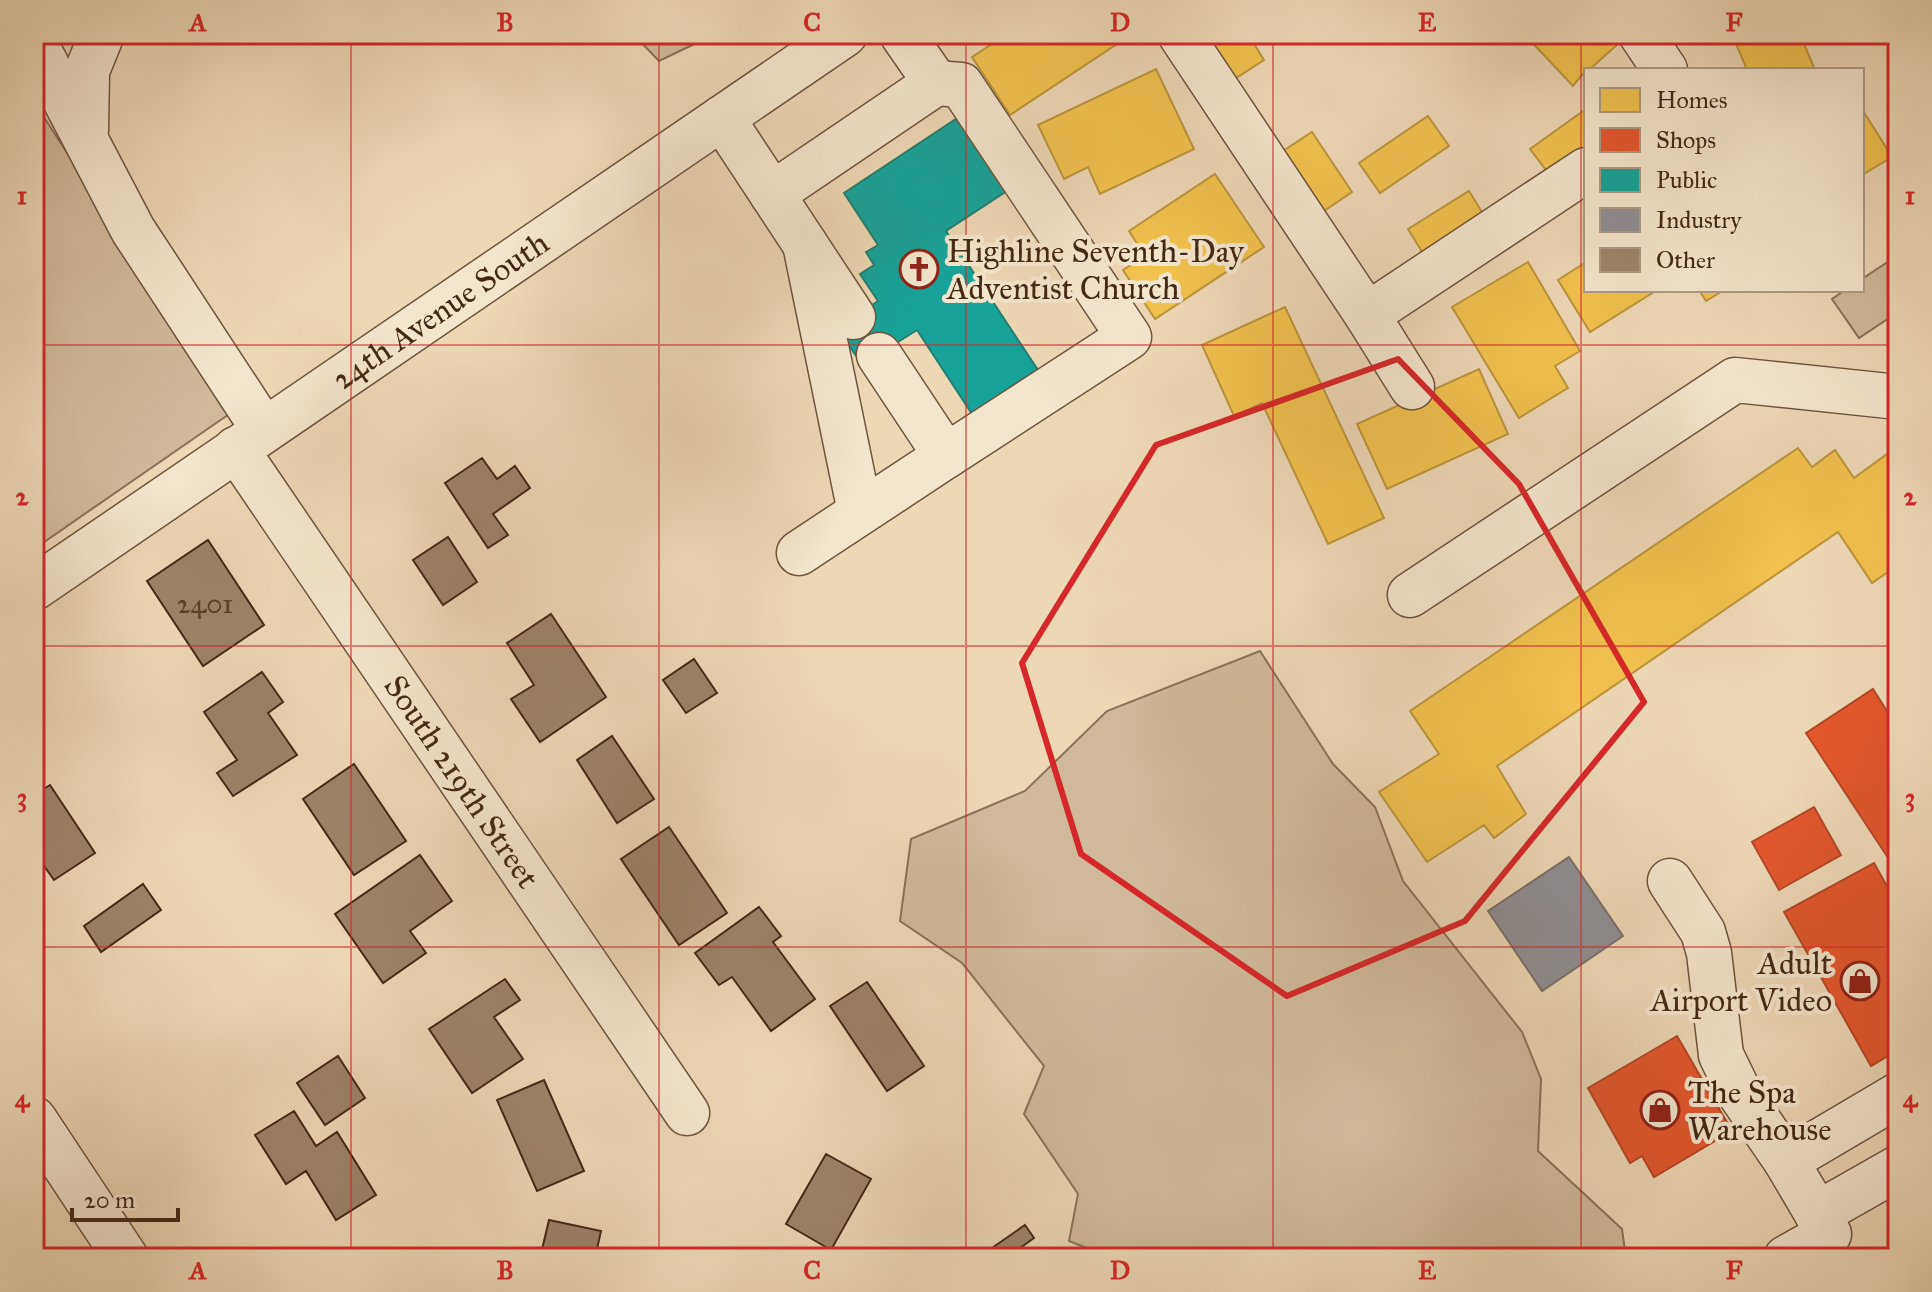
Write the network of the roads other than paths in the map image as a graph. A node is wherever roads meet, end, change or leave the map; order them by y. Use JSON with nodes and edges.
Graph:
{"nodes":[{"id":1,"x":102,"y":34,"type":"edge"},
{"id":2,"x":845,"y":34,"type":"edge"},
{"id":3,"x":902,"y":34,"type":"edge"},
{"id":4,"x":1180,"y":34,"type":"edge"},
{"id":5,"x":1641,"y":34,"type":"edge"},
{"id":6,"x":34,"y":41,"type":"edge"},
{"id":7,"x":1664,"y":68,"type":"edge"},
{"id":8,"x":936,"y":83,"type":"junction"},
{"id":9,"x":722,"y":118,"type":"junction"},
{"id":10,"x":86,"y":137,"type":"junction"},
{"id":11,"x":1584,"y":171,"type":"edge"},
{"id":12,"x":772,"y":194,"type":"junction"},
{"id":13,"x":805,"y":244,"type":"junction"},
{"id":14,"x":1367,"y":315,"type":"junction"},
{"id":15,"x":853,"y":317,"type":"dead end"},
{"id":16,"x":879,"y":355,"type":"dead end"},
{"id":17,"x":1412,"y":387,"type":"dead end"},
{"id":18,"x":1898,"y":397,"type":"edge"},
{"id":19,"x":250,"y":439,"type":"junction"},
{"id":20,"x":946,"y":456,"type":"junction"},
{"id":21,"x":860,"y":512,"type":"junction"},
{"id":22,"x":799,"y":553,"type":"dead end"},
{"id":23,"x":34,"y":588,"type":"edge"},
{"id":24,"x":1410,"y":595,"type":"dead end"},
{"id":25,"x":1670,"y":881,"type":"dead end"},
{"id":26,"x":1898,"y":1095,"type":"edge"},
{"id":27,"x":687,"y":1113,"type":"dead end"},
{"id":28,"x":34,"y":1119,"type":"edge"},
{"id":29,"x":1786,"y":1161,"type":"junction"},
{"id":30,"x":1898,"y":1168,"type":"edge"},
{"id":31,"x":1817,"y":1214,"type":"junction"},
{"id":32,"x":126,"y":1258,"type":"edge"},
{"id":33,"x":1786,"y":1258,"type":"edge"}],
"edges":[{"from":1,"to":10,"type":"street"},
{"from":2,"to":9,"type":"street","name":"24th Avenue South"},
{"from":3,"to":8,"type":"street"},
{"from":4,"to":14,"type":"street"},
{"from":5,"to":7,"type":"street"},
{"from":6,"to":10,"type":"street","name":"South 219th Street"},
{"from":8,"to":12,"type":"street"},
{"from":8,"to":20,"type":"street"},
{"from":9,"to":12,"type":"street"},
{"from":9,"to":19,"type":"street","name":"24th Avenue South"},
{"from":10,"to":19,"type":"street","name":"South 219th Street"},
{"from":11,"to":14,"type":"street"},
{"from":12,"to":13,"type":"street"},
{"from":13,"to":15,"type":"street"},
{"from":13,"to":21,"type":"street"},
{"from":14,"to":17,"type":"street"},
{"from":16,"to":20,"type":"street"},
{"from":18,"to":24,"type":"street"},
{"from":19,"to":23,"type":"street","name":"24th Avenue South"},
{"from":19,"to":27,"type":"street","name":"South 219th Street"},
{"from":20,"to":21,"type":"street"},
{"from":21,"to":22,"type":"street"},
{"from":25,"to":29,"type":"street"},
{"from":26,"to":29,"type":"street"},
{"from":28,"to":32,"type":"street"},
{"from":29,"to":31,"type":"street"},
{"from":30,"to":31,"type":"street"},
{"from":31,"to":33,"type":"street"}]}
